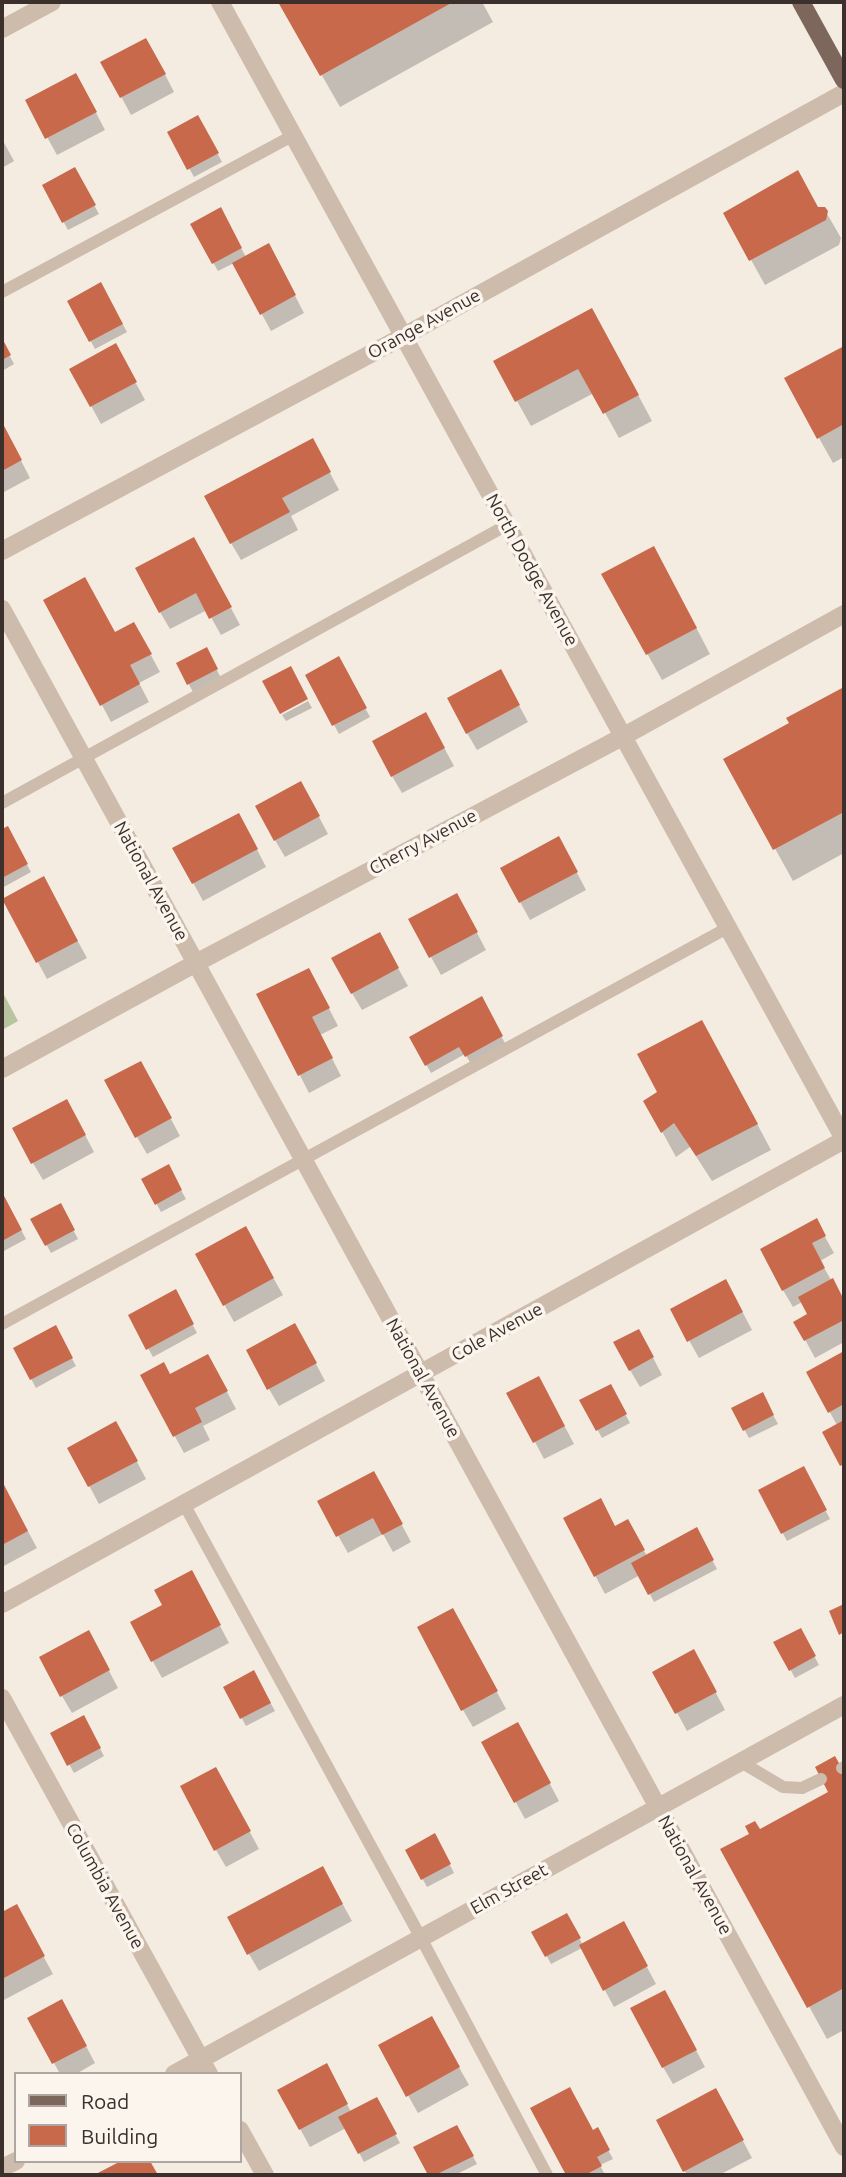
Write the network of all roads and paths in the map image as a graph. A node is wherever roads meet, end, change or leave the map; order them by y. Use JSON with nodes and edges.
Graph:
{"nodes":[{"id":1,"x":52,"y":2,"type":"edge"},
{"id":2,"x":220,"y":2,"type":"edge"},
{"id":3,"x":801,"y":2,"type":"edge"},
{"id":4,"x":2,"y":29,"type":"edge"},
{"id":5,"x":844,"y":80,"type":"edge"},
{"id":6,"x":844,"y":93,"type":"edge"},
{"id":7,"x":293,"y":135,"type":"junction"},
{"id":8,"x":2,"y":292,"type":"edge"},
{"id":9,"x":404,"y":336,"type":"junction"},
{"id":10,"x":508,"y":526,"type":"junction"},
{"id":11,"x":2,"y":551,"type":"edge"},
{"id":12,"x":2,"y":609,"type":"edge"},
{"id":13,"x":844,"y":614,"type":"edge"},
{"id":14,"x":624,"y":736,"type":"junction"},
{"id":15,"x":83,"y":758,"type":"junction"},
{"id":16,"x":2,"y":803,"type":"edge"},
{"id":17,"x":729,"y":927,"type":"junction"},
{"id":18,"x":196,"y":962,"type":"junction"},
{"id":19,"x":2,"y":1069,"type":"edge"},
{"id":20,"x":844,"y":1140,"type":"edge"},
{"id":21,"x":303,"y":1158,"type":"junction"},
{"id":22,"x":2,"y":1324,"type":"edge"},
{"id":23,"x":421,"y":1374,"type":"junction"},
{"id":24,"x":184,"y":1504,"type":"junction"},
{"id":25,"x":2,"y":1604,"type":"edge"},
{"id":26,"x":2,"y":1698,"type":"edge"},
{"id":27,"x":844,"y":1705,"type":"edge"},
{"id":28,"x":741,"y":1762,"type":"junction"},
{"id":29,"x":821,"y":1779,"type":"dead end"},
{"id":30,"x":658,"y":1807,"type":"junction"},
{"id":31,"x":421,"y":1938,"type":"junction"},
{"id":32,"x":205,"y":2066,"type":"edge"},
{"id":33,"x":182,"y":2072,"type":"edge"},
{"id":34,"x":242,"y":2134,"type":"edge"},
{"id":35,"x":844,"y":2147,"type":"edge"},
{"id":36,"x":265,"y":2175,"type":"edge"},
{"id":37,"x":547,"y":2175,"type":"edge"}],
"edges":[{"from":1,"to":4,"type":"street"},
{"from":2,"to":7,"type":"street","name":"North Dodge Avenue"},
{"from":3,"to":5,"type":"main road"},
{"from":6,"to":9,"type":"street","name":"Orange Avenue"},
{"from":7,"to":8,"type":"lane"},
{"from":7,"to":9,"type":"street","name":"North Dodge Avenue"},
{"from":9,"to":10,"type":"street","name":"North Dodge Avenue"},
{"from":9,"to":11,"type":"street","name":"Orange Avenue"},
{"from":10,"to":14,"type":"street","name":"North Dodge Avenue"},
{"from":10,"to":15,"type":"lane"},
{"from":12,"to":15,"type":"street","name":"National Avenue"},
{"from":13,"to":14,"type":"street","name":"Cherry Avenue"},
{"from":14,"to":17,"type":"street","name":"North Dodge Avenue"},
{"from":14,"to":18,"type":"street","name":"Cherry Avenue"},
{"from":15,"to":16,"type":"lane"},
{"from":15,"to":18,"type":"street","name":"National Avenue"},
{"from":17,"to":20,"type":"street","name":"North Dodge Avenue"},
{"from":17,"to":21,"type":"lane"},
{"from":18,"to":19,"type":"street","name":"Cherry Avenue"},
{"from":18,"to":21,"type":"street","name":"National Avenue"},
{"from":20,"to":23,"type":"street","name":"Cole Avenue"},
{"from":21,"to":22,"type":"lane"},
{"from":21,"to":23,"type":"street","name":"National Avenue"},
{"from":23,"to":24,"type":"street","name":"Cole Avenue"},
{"from":23,"to":30,"type":"street","name":"National Avenue"},
{"from":24,"to":25,"type":"street","name":"Cole Avenue"},
{"from":24,"to":31,"type":"lane"},
{"from":26,"to":32,"type":"street","name":"Columbia Avenue"},
{"from":27,"to":28,"type":"street","name":"Elm Street"},
{"from":28,"to":29,"type":"lane"},
{"from":28,"to":30,"type":"street","name":"Elm Street"},
{"from":30,"to":31,"type":"street","name":"Elm Street"},
{"from":30,"to":35,"type":"street","name":"National Avenue"},
{"from":31,"to":32,"type":"street","name":"Elm Street"},
{"from":31,"to":37,"type":"lane"},
{"from":32,"to":33,"type":"street","name":"Elm Street"},
{"from":34,"to":36,"type":"street"}]}
